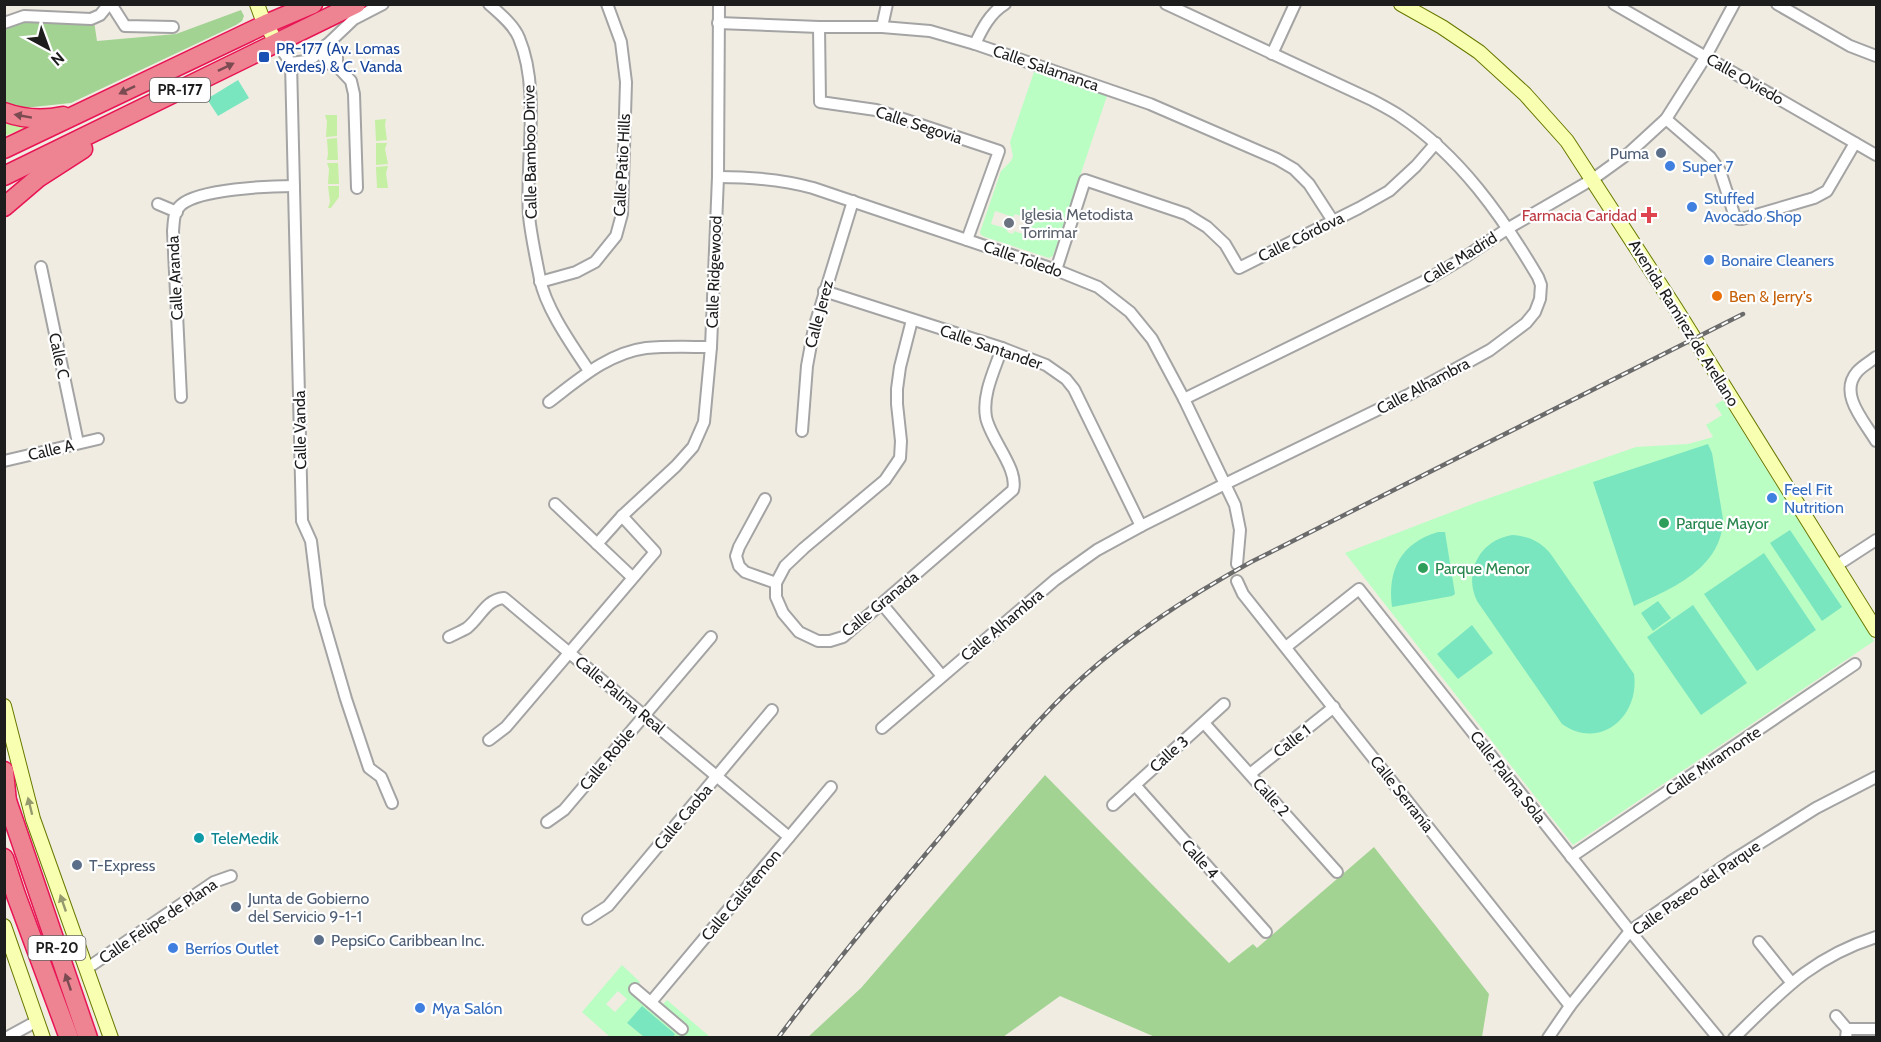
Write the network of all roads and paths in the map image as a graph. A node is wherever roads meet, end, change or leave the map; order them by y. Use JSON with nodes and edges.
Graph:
{"nodes":[{"id":1,"x":110,"y":4,"type":"edge"},
{"id":2,"x":257,"y":4,"type":"edge"},
{"id":3,"x":275,"y":4,"type":"edge"},
{"id":4,"x":356,"y":4,"type":"edge"},
{"id":5,"x":383,"y":4,"type":"edge"},
{"id":6,"x":489,"y":4,"type":"edge"},
{"id":7,"x":607,"y":4,"type":"edge"},
{"id":8,"x":719,"y":4,"type":"edge"},
{"id":9,"x":887,"y":4,"type":"edge"},
{"id":10,"x":1005,"y":4,"type":"edge"},
{"id":11,"x":1166,"y":4,"type":"edge"},
{"id":12,"x":1295,"y":4,"type":"edge"},
{"id":13,"x":1401,"y":4,"type":"edge"},
{"id":14,"x":1614,"y":4,"type":"edge"},
{"id":15,"x":1734,"y":4,"type":"edge"},
{"id":16,"x":1777,"y":4,"type":"edge"},
{"id":17,"x":311,"y":5,"type":"edge"},
{"id":18,"x":4,"y":23,"type":"edge"},
{"id":19,"x":718,"y":23,"type":"junction"},
{"id":20,"x":266,"y":24,"type":"junction"},
{"id":21,"x":173,"y":27,"type":"dead end"},
{"id":22,"x":819,"y":27,"type":"junction"},
{"id":23,"x":882,"y":27,"type":"junction"},
{"id":24,"x":276,"y":42,"type":"junction"},
{"id":25,"x":975,"y":44,"type":"junction"},
{"id":26,"x":323,"y":48,"type":"junction"},
{"id":27,"x":1272,"y":54,"type":"junction"},
{"id":28,"x":1706,"y":56,"type":"junction"},
{"id":29,"x":1876,"y":56,"type":"edge"},
{"id":30,"x":291,"y":63,"type":"junction"},
{"id":31,"x":4,"y":112,"type":"edge"},
{"id":32,"x":83,"y":112,"type":"junction"},
{"id":33,"x":132,"y":114,"type":"junction"},
{"id":34,"x":1666,"y":119,"type":"junction"},
{"id":35,"x":1436,"y":143,"type":"junction"},
{"id":36,"x":1855,"y":143,"type":"junction"},
{"id":37,"x":4,"y":149,"type":"edge"},
{"id":38,"x":1876,"y":155,"type":"edge"},
{"id":39,"x":4,"y":176,"type":"edge"},
{"id":40,"x":718,"y":177,"type":"junction"},
{"id":41,"x":1593,"y":179,"type":"junction"},
{"id":42,"x":294,"y":186,"type":"junction"},
{"id":43,"x":357,"y":188,"type":"dead end"},
{"id":44,"x":853,"y":201,"type":"junction"},
{"id":45,"x":158,"y":204,"type":"dead end"},
{"id":46,"x":4,"y":207,"type":"edge"},
{"id":47,"x":177,"y":212,"type":"junction"},
{"id":48,"x":1333,"y":221,"type":"junction"},
{"id":49,"x":1507,"y":229,"type":"junction"},
{"id":50,"x":967,"y":240,"type":"junction"},
{"id":51,"x":41,"y":267,"type":"dead end"},
{"id":52,"x":1056,"y":270,"type":"junction"},
{"id":53,"x":540,"y":282,"type":"junction"},
{"id":54,"x":824,"y":291,"type":"junction"},
{"id":55,"x":912,"y":320,"type":"junction"},
{"id":56,"x":711,"y":346,"type":"junction"},
{"id":57,"x":1002,"y":348,"type":"junction"},
{"id":58,"x":1876,"y":357,"type":"edge"},
{"id":59,"x":589,"y":371,"type":"junction"},
{"id":60,"x":181,"y":397,"type":"dead end"},
{"id":61,"x":1184,"y":399,"type":"junction"},
{"id":62,"x":549,"y":402,"type":"dead end"},
{"id":63,"x":802,"y":431,"type":"dead end"},
{"id":64,"x":98,"y":439,"type":"dead end"},
{"id":65,"x":1876,"y":441,"type":"edge"},
{"id":66,"x":78,"y":443,"type":"junction"},
{"id":67,"x":5,"y":458,"type":"edge"},
{"id":68,"x":1225,"y":484,"type":"junction"},
{"id":69,"x":765,"y":500,"type":"dead end"},
{"id":70,"x":555,"y":504,"type":"dead end"},
{"id":71,"x":622,"y":516,"type":"junction"},
{"id":72,"x":1141,"y":526,"type":"junction"},
{"id":73,"x":1876,"y":540,"type":"edge"},
{"id":74,"x":597,"y":544,"type":"junction"},
{"id":75,"x":1236,"y":564,"type":"dead end"},
{"id":76,"x":1836,"y":566,"type":"junction"},
{"id":77,"x":632,"y":577,"type":"junction"},
{"id":78,"x":1237,"y":581,"type":"dead end"},
{"id":79,"x":776,"y":583,"type":"junction"},
{"id":80,"x":882,"y":604,"type":"junction"},
{"id":81,"x":1876,"y":630,"type":"edge"},
{"id":82,"x":449,"y":637,"type":"dead end"},
{"id":83,"x":711,"y":637,"type":"dead end"},
{"id":84,"x":1286,"y":647,"type":"junction"},
{"id":85,"x":569,"y":652,"type":"junction"},
{"id":86,"x":1855,"y":664,"type":"dead end"},
{"id":87,"x":942,"y":676,"type":"junction"},
{"id":88,"x":1224,"y":704,"type":"dead end"},
{"id":89,"x":4,"y":706,"type":"edge"},
{"id":90,"x":1334,"y":707,"type":"junction"},
{"id":91,"x":772,"y":710,"type":"dead end"},
{"id":92,"x":644,"y":715,"type":"junction"},
{"id":93,"x":1204,"y":723,"type":"junction"},
{"id":94,"x":882,"y":728,"type":"dead end"},
{"id":95,"x":489,"y":740,"type":"dead end"},
{"id":96,"x":4,"y":771,"type":"edge"},
{"id":97,"x":1250,"y":774,"type":"junction"},
{"id":98,"x":717,"y":776,"type":"junction"},
{"id":99,"x":1876,"y":777,"type":"edge"},
{"id":100,"x":1135,"y":785,"type":"junction"},
{"id":101,"x":831,"y":787,"type":"dead end"},
{"id":102,"x":6,"y":797,"type":"edge"},
{"id":103,"x":392,"y":803,"type":"dead end"},
{"id":104,"x":1113,"y":805,"type":"dead end"},
{"id":105,"x":547,"y":822,"type":"dead end"},
{"id":106,"x":789,"y":837,"type":"junction"},
{"id":107,"x":1571,"y":857,"type":"junction"},
{"id":108,"x":6,"y":863,"type":"edge"},
{"id":109,"x":1337,"y":872,"type":"dead end"},
{"id":110,"x":231,"y":876,"type":"dead end"},
{"id":111,"x":588,"y":919,"type":"dead end"},
{"id":112,"x":4,"y":926,"type":"edge"},
{"id":113,"x":1630,"y":931,"type":"junction"},
{"id":114,"x":1266,"y":932,"type":"dead end"},
{"id":115,"x":1876,"y":937,"type":"edge"},
{"id":116,"x":1759,"y":942,"type":"dead end"},
{"id":117,"x":86,"y":969,"type":"junction"},
{"id":118,"x":1791,"y":982,"type":"junction"},
{"id":119,"x":635,"y":989,"type":"dead end"},
{"id":120,"x":651,"y":1002,"type":"junction"},
{"id":121,"x":1570,"y":1006,"type":"junction"},
{"id":122,"x":1836,"y":1016,"type":"dead end"},
{"id":123,"x":37,"y":1021,"type":"junction"},
{"id":124,"x":682,"y":1029,"type":"dead end"},
{"id":125,"x":1876,"y":1029,"type":"edge"},
{"id":126,"x":1846,"y":1033,"type":"edge"},
{"id":127,"x":6,"y":1038,"type":"edge"},
{"id":128,"x":44,"y":1038,"type":"edge"},
{"id":129,"x":69,"y":1038,"type":"edge"},
{"id":130,"x":88,"y":1038,"type":"edge"},
{"id":131,"x":111,"y":1038,"type":"edge"},
{"id":132,"x":1548,"y":1038,"type":"edge"},
{"id":133,"x":1718,"y":1038,"type":"edge"},
{"id":134,"x":1734,"y":1038,"type":"edge"}],
"edges":[{"from":1,"to":18,"type":"street"},
{"from":1,"to":21,"type":"street"},
{"from":2,"to":20,"type":"street"},
{"from":3,"to":17,"type":"highway"},
{"from":4,"to":24,"type":"highway","number":"PR-177"},
{"from":5,"to":26,"type":"street"},
{"from":6,"to":53,"type":"street","name":"Calle Bamboo Drive"},
{"from":7,"to":53,"type":"street","name":"Calle Patio Hills"},
{"from":8,"to":19,"type":"street","name":"Calle Ridgewood"},
{"from":9,"to":23,"type":"street"},
{"from":10,"to":25,"type":"street"},
{"from":11,"to":27,"type":"street","name":"Calle Alhambra"},
{"from":12,"to":27,"type":"street"},
{"from":13,"to":41,"type":"street","name":"Avenida Ramírez de Arellano"},
{"from":14,"to":28,"type":"street","name":"Calle Oviedo"},
{"from":15,"to":28,"type":"street","name":"Calle Madrid"},
{"from":16,"to":29,"type":"street"},
{"from":17,"to":20,"type":"highway","number":"PR-177"},
{"from":19,"to":22,"type":"street","name":"Calle Salamanca"},
{"from":19,"to":40,"type":"street","name":"Calle Ridgewood"},
{"from":20,"to":24,"type":"street"},
{"from":20,"to":32,"type":"highway","number":"PR-177","one_way":true},
{"from":22,"to":23,"type":"street","name":"Calle Salamanca"},
{"from":22,"to":50,"type":"street","name":"Calle Segovia"},
{"from":23,"to":25,"type":"street","name":"Calle Salamanca"},
{"from":24,"to":30,"type":"street"},
{"from":33,"to":24,"type":"highway","number":"PR-177","one_way":true},
{"from":25,"to":48,"type":"street","name":"Calle Salamanca"},
{"from":26,"to":30,"type":"street"},
{"from":26,"to":43,"type":"street"},
{"from":27,"to":35,"type":"street","name":"Calle Alhambra"},
{"from":28,"to":34,"type":"street","name":"Calle Madrid"},
{"from":28,"to":36,"type":"street","name":"Calle Oviedo"},
{"from":30,"to":42,"type":"street","name":"Calle Vanda"},
{"from":32,"to":31,"type":"highway","one_way":true},
{"from":32,"to":37,"type":"highway","number":"PR-177"},
{"from":33,"to":39,"type":"highway","number":"PR-177"},
{"from":33,"to":46,"type":"highway"},
{"from":34,"to":36,"type":"street"},
{"from":34,"to":41,"type":"street","name":"Calle Madrid"},
{"from":35,"to":48,"type":"street","name":"Calle Córdova"},
{"from":35,"to":49,"type":"street","name":"Calle Alhambra"},
{"from":36,"to":38,"type":"street","name":"Calle Oviedo"},
{"from":40,"to":44,"type":"street","name":"Calle Toledo"},
{"from":40,"to":56,"type":"street","name":"Calle Ridgewood"},
{"from":41,"to":49,"type":"street","name":"Calle Madrid"},
{"from":41,"to":76,"type":"street","name":"Avenida Ramírez de Arellano"},
{"from":42,"to":47,"type":"street","name":"Calle Aranda"},
{"from":42,"to":103,"type":"street","name":"Calle Vanda"},
{"from":44,"to":50,"type":"street","name":"Calle Toledo"},
{"from":44,"to":54,"type":"street","name":"Calle Jerez"},
{"from":45,"to":47,"type":"street"},
{"from":47,"to":60,"type":"street","name":"Calle Aranda"},
{"from":48,"to":52,"type":"street","name":"Calle Córdova"},
{"from":49,"to":61,"type":"street","name":"Calle Madrid"},
{"from":49,"to":68,"type":"street","name":"Calle Alhambra"},
{"from":50,"to":52,"type":"street","name":"Calle Toledo"},
{"from":51,"to":66,"type":"street","name":"Calle C"},
{"from":52,"to":61,"type":"street","name":"Calle Toledo"},
{"from":53,"to":59,"type":"street","name":"Calle Bamboo Drive"},
{"from":54,"to":55,"type":"street","name":"Calle Santander"},
{"from":54,"to":63,"type":"street","name":"Calle Jerez"},
{"from":55,"to":57,"type":"street","name":"Calle Santander"},
{"from":55,"to":79,"type":"street"},
{"from":56,"to":59,"type":"street"},
{"from":56,"to":71,"type":"street","name":"Calle Ridgewood"},
{"from":57,"to":72,"type":"street","name":"Calle Santander"},
{"from":57,"to":80,"type":"street","name":"Calle Granada"},
{"from":58,"to":65,"type":"street"},
{"from":59,"to":62,"type":"street"},
{"from":61,"to":68,"type":"street","name":"Calle Toledo"},
{"from":64,"to":66,"type":"street","name":"Calle A"},
{"from":66,"to":67,"type":"street","name":"Calle A"},
{"from":68,"to":72,"type":"street","name":"Calle Alhambra"},
{"from":68,"to":75,"type":"street","name":"Calle Toledo"},
{"from":69,"to":79,"type":"street"},
{"from":70,"to":74,"type":"street"},
{"from":71,"to":74,"type":"street","name":"Calle Ridgewood"},
{"from":71,"to":77,"type":"street"},
{"from":72,"to":87,"type":"street","name":"Calle Alhambra"},
{"from":73,"to":76,"type":"street"},
{"from":74,"to":77,"type":"street"},
{"from":76,"to":81,"type":"street","name":"Avenida Ramírez de Arellano"},
{"from":77,"to":85,"type":"street"},
{"from":78,"to":84,"type":"street","name":"Calle Serranía"},
{"from":79,"to":80,"type":"street","name":"Calle Granada"},
{"from":80,"to":87,"type":"street"},
{"from":82,"to":85,"type":"street","name":"Calle Palma Real"},
{"from":83,"to":92,"type":"street","name":"Calle Roble"},
{"from":84,"to":90,"type":"street","name":"Calle Serranía"},
{"from":84,"to":107,"type":"street","name":"Calle Palma Sola"},
{"from":85,"to":92,"type":"street","name":"Calle Palma Real"},
{"from":85,"to":95,"type":"street"},
{"from":86,"to":107,"type":"street","name":"Calle Miramonte"},
{"from":87,"to":94,"type":"street","name":"Calle Alhambra"},
{"from":88,"to":93,"type":"street","name":"Calle 3"},
{"from":117,"to":89,"type":"street","one_way":true},
{"from":90,"to":97,"type":"street","name":"Calle 1"},
{"from":90,"to":121,"type":"street","name":"Calle Serranía"},
{"from":91,"to":98,"type":"street","name":"Calle Caoba"},
{"from":92,"to":98,"type":"street","name":"Calle Palma Real"},
{"from":92,"to":105,"type":"street","name":"Calle Roble"},
{"from":93,"to":97,"type":"street","name":"Calle 2"},
{"from":93,"to":100,"type":"street","name":"Calle 3"},
{"from":96,"to":102,"type":"highway"},
{"from":97,"to":109,"type":"street","name":"Calle 2"},
{"from":98,"to":106,"type":"street","name":"Calle Palma Real"},
{"from":98,"to":111,"type":"street","name":"Calle Caoba"},
{"from":99,"to":113,"type":"street","name":"Calle Paseo del Parque"},
{"from":100,"to":104,"type":"street","name":"Calle 3"},
{"from":100,"to":114,"type":"street","name":"Calle 4"},
{"from":101,"to":106,"type":"street","name":"Calle Calistemon"},
{"from":130,"to":102,"type":"highway","number":"PR-20","one_way":true},
{"from":106,"to":120,"type":"street","name":"Calle Calistemon"},
{"from":107,"to":113,"type":"street","name":"Calle Palma Sola"},
{"from":108,"to":129,"type":"highway","number":"PR-20"},
{"from":110,"to":117,"type":"street","name":"Calle Felipe de Plana"},
{"from":112,"to":123,"type":"street"},
{"from":113,"to":121,"type":"street","name":"Calle Paseo del Parque"},
{"from":113,"to":133,"type":"street","name":"Calle Palma Sola"},
{"from":115,"to":118,"type":"street"},
{"from":116,"to":118,"type":"street"},
{"from":117,"to":131,"type":"street"},
{"from":118,"to":134,"type":"street"},
{"from":119,"to":120,"type":"street"},
{"from":120,"to":124,"type":"street"},
{"from":121,"to":132,"type":"street","name":"Calle Paseo del Parque"},
{"from":122,"to":126,"type":"street"},
{"from":123,"to":127,"type":"street"},
{"from":123,"to":128,"type":"street"},
{"from":125,"to":126,"type":"street"}]}
